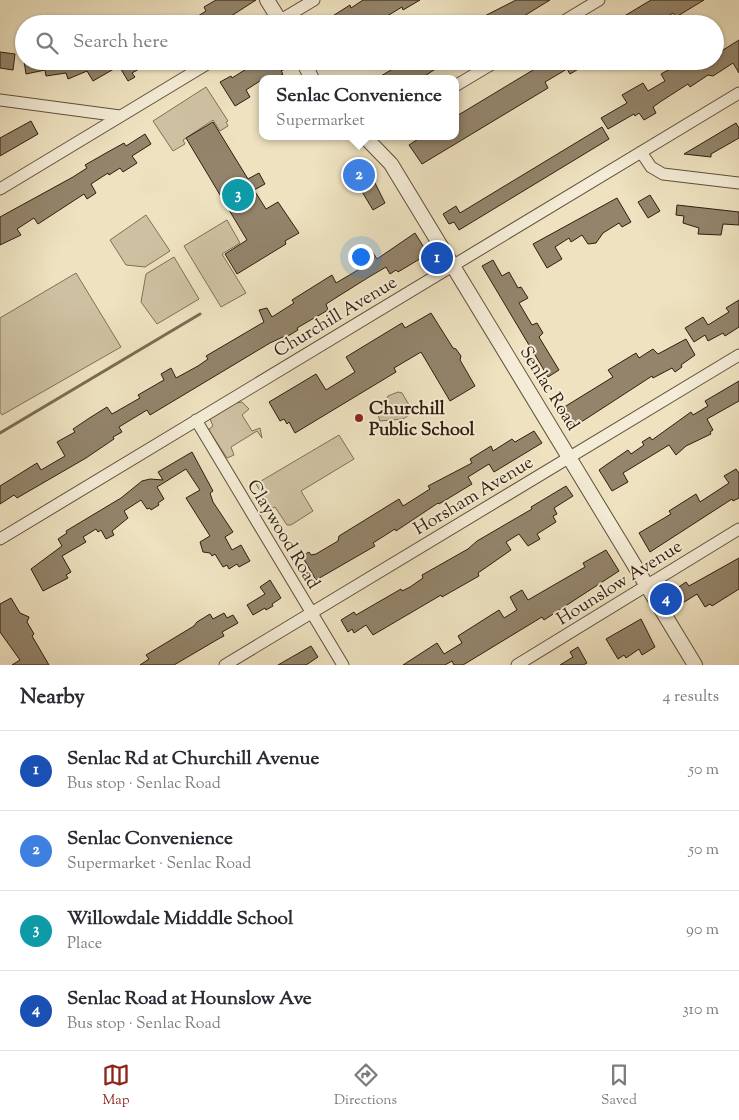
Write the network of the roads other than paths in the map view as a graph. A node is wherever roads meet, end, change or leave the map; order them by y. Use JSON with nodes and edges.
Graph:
{"nodes":[{"id":1,"x":267,"y":0,"type":"edge"},
{"id":2,"x":314,"y":0,"type":"edge"},
{"id":3,"x":599,"y":0,"type":"edge"},
{"id":4,"x":275,"y":15,"type":"edge"},
{"id":5,"x":291,"y":15,"type":"edge"},
{"id":6,"x":575,"y":15,"type":"edge"},
{"id":7,"x":197,"y":70,"type":"edge"},
{"id":8,"x":482,"y":70,"type":"edge"},
{"id":9,"x":459,"y":84,"type":"edge"},
{"id":10,"x":739,"y":93,"type":"edge"},
{"id":11,"x":0,"y":100,"type":"edge"},
{"id":12,"x":120,"y":116,"type":"junction"},
{"id":13,"x":373,"y":140,"type":"edge"},
{"id":14,"x":641,"y":152,"type":"junction"},
{"id":15,"x":739,"y":183,"type":"edge"},
{"id":16,"x":0,"y":189,"type":"edge"},
{"id":17,"x":452,"y":266,"type":"junction"},
{"id":18,"x":739,"y":355,"type":"edge"},
{"id":19,"x":196,"y":420,"type":"junction"},
{"id":20,"x":571,"y":457,"type":"junction"},
{"id":21,"x":739,"y":529,"type":"edge"},
{"id":22,"x":0,"y":539,"type":"edge"},
{"id":23,"x":648,"y":586,"type":"junction"},
{"id":24,"x":311,"y":612,"type":"junction"},
{"id":25,"x":225,"y":665,"type":"edge"},
{"id":26,"x":343,"y":665,"type":"edge"},
{"id":27,"x":517,"y":665,"type":"edge"},
{"id":28,"x":695,"y":665,"type":"edge"}],
"edges":[{"from":1,"to":4,"type":"street"},
{"from":2,"to":5,"type":"street"},
{"from":3,"to":6,"type":"street"},
{"from":7,"to":12,"type":"street"},
{"from":8,"to":9,"type":"street"},
{"from":10,"to":14,"type":"street","name":"Churchill Avenue"},
{"from":11,"to":12,"type":"street"},
{"from":12,"to":16,"type":"street"},
{"from":13,"to":17,"type":"street","name":"Senlac Road"},
{"from":14,"to":15,"type":"street"},
{"from":14,"to":17,"type":"street","name":"Churchill Avenue"},
{"from":17,"to":19,"type":"street","name":"Churchill Avenue"},
{"from":17,"to":20,"type":"street","name":"Senlac Road"},
{"from":18,"to":20,"type":"street","name":"Horsham Avenue"},
{"from":19,"to":22,"type":"street","name":"Churchill Avenue"},
{"from":19,"to":24,"type":"street","name":"Claywood Road"},
{"from":20,"to":23,"type":"street","name":"Senlac Road"},
{"from":20,"to":24,"type":"street","name":"Horsham Avenue"},
{"from":21,"to":23,"type":"street","name":"Hounslow Avenue"},
{"from":23,"to":27,"type":"street","name":"Hounslow Avenue"},
{"from":23,"to":28,"type":"street","name":"Senlac Road"},
{"from":24,"to":25,"type":"street","name":"Horsham Avenue"},
{"from":24,"to":26,"type":"street","name":"Claywood Road"}]}
